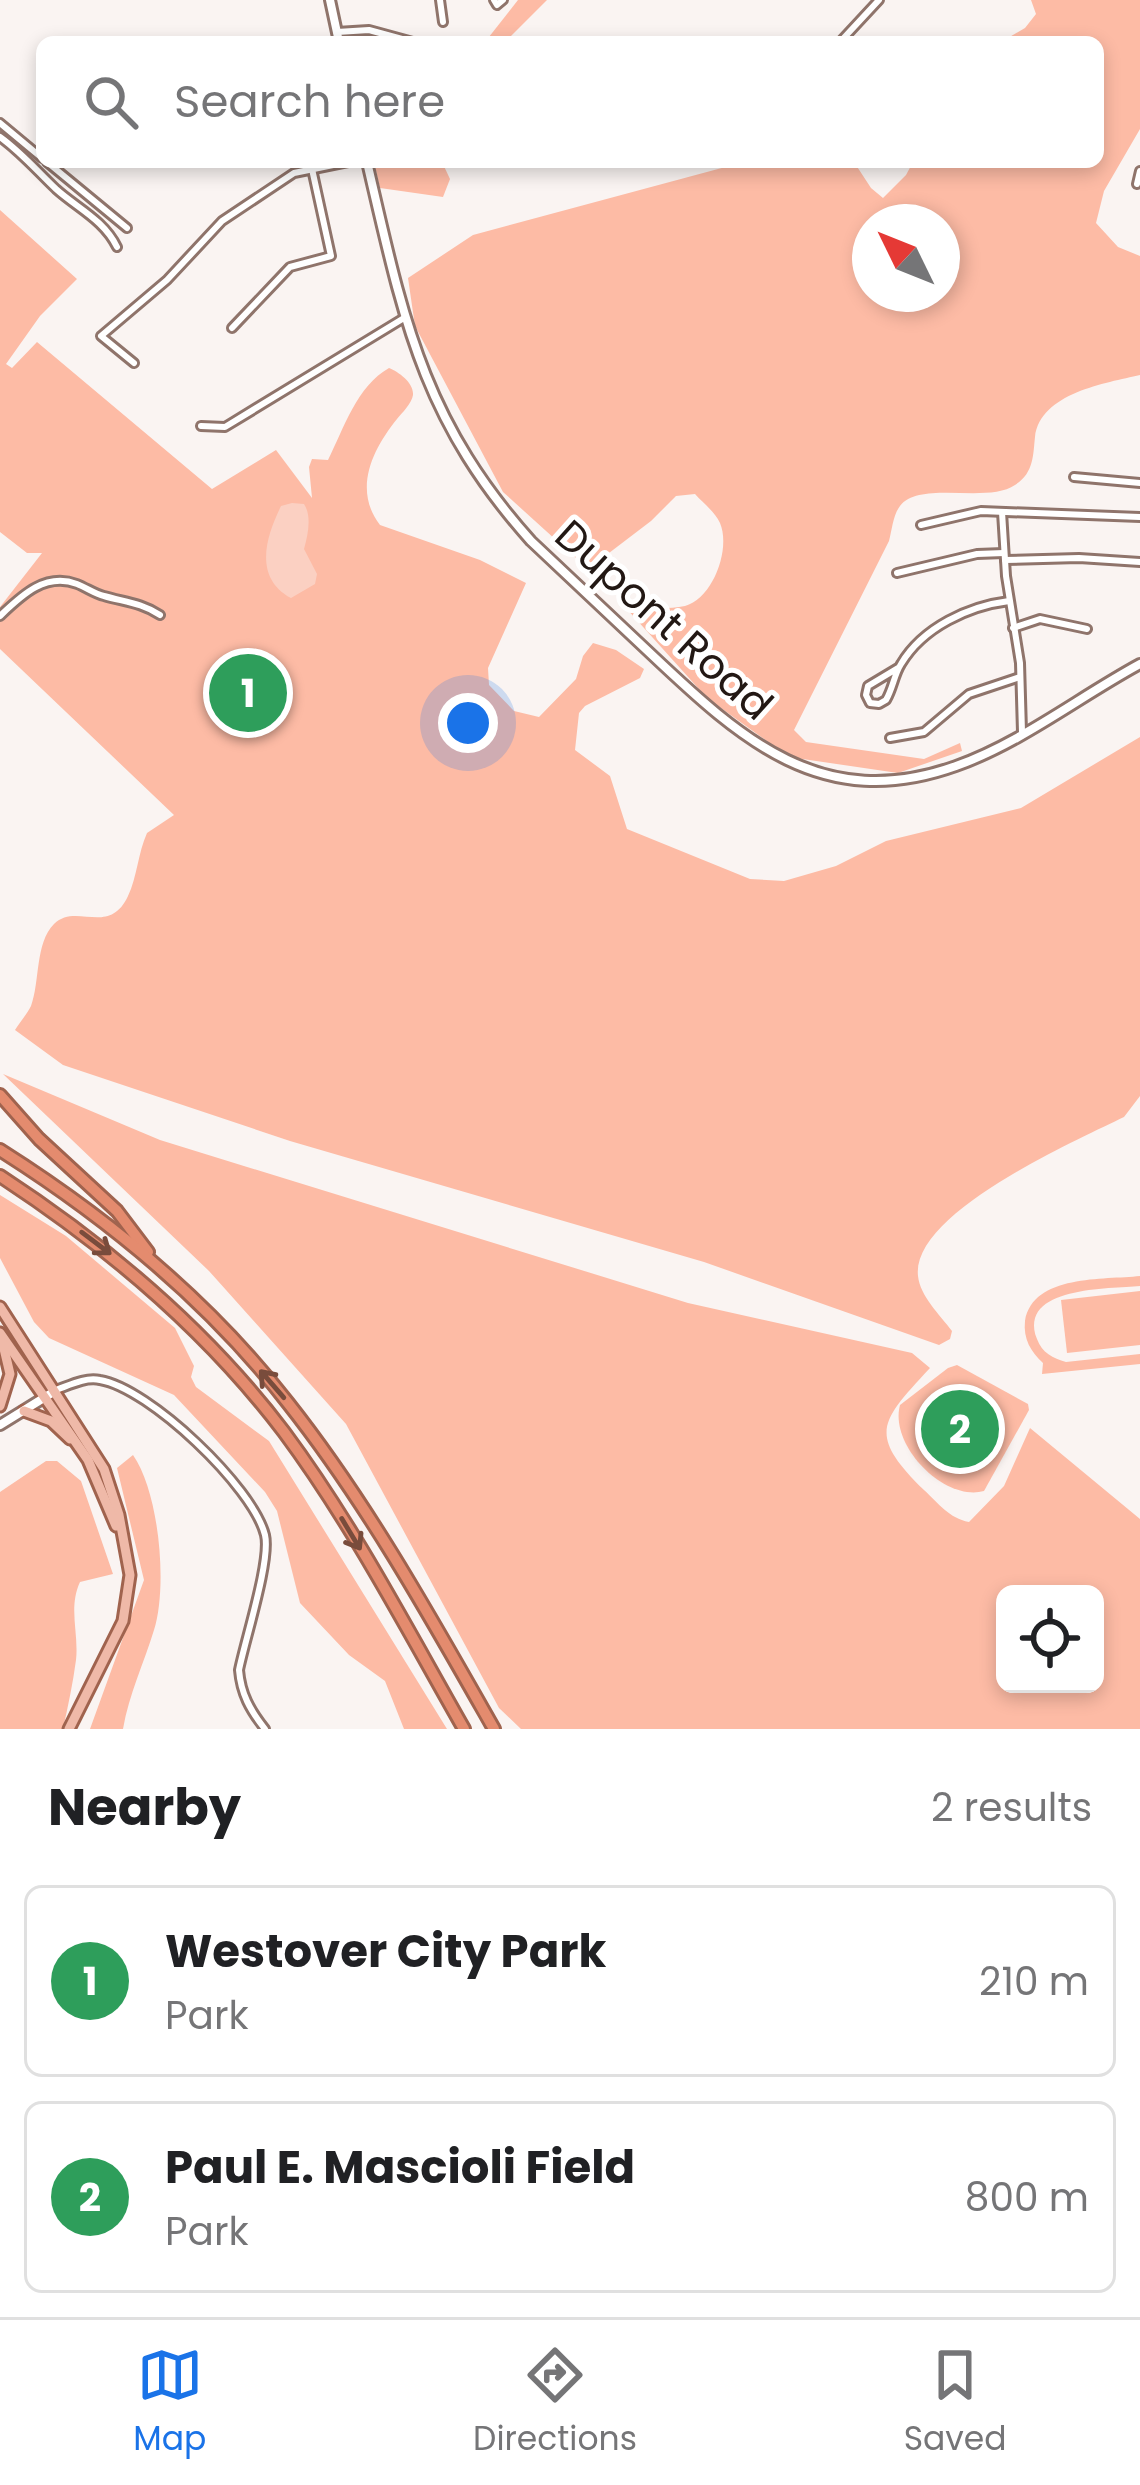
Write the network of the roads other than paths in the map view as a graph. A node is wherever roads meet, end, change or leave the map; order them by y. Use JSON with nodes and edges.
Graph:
{"nodes":[{"id":1,"x":330,"y":0,"type":"edge"},
{"id":2,"x":440,"y":0,"type":"edge"},
{"id":3,"x":879,"y":0,"type":"edge"},
{"id":4,"x":443,"y":22,"type":"dead end"},
{"id":5,"x":338,"y":36,"type":"edge"},
{"id":6,"x":342,"y":36,"type":"edge"},
{"id":7,"x":391,"y":36,"type":"edge"},
{"id":8,"x":846,"y":36,"type":"edge"},
{"id":9,"x":0,"y":123,"type":"edge"},
{"id":10,"x":0,"y":137,"type":"edge"},
{"id":11,"x":36,"y":153,"type":"edge"},
{"id":12,"x":55,"y":168,"type":"edge"},
{"id":13,"x":321,"y":168,"type":"edge"},
{"id":14,"x":368,"y":168,"type":"edge"},
{"id":15,"x":312,"y":170,"type":"junction"},
{"id":16,"x":1140,"y":171,"type":"edge"},
{"id":17,"x":1137,"y":184,"type":"dead end"},
{"id":18,"x":127,"y":228,"type":"dead end"},
{"id":19,"x":117,"y":247,"type":"dead end"},
{"id":20,"x":405,"y":323,"type":"junction"},
{"id":21,"x":232,"y":328,"type":"dead end"},
{"id":22,"x":134,"y":363,"type":"dead end"},
{"id":23,"x":201,"y":426,"type":"dead end"},
{"id":24,"x":1073,"y":478,"type":"dead end"},
{"id":25,"x":1140,"y":483,"type":"edge"},
{"id":26,"x":1001,"y":512,"type":"junction"},
{"id":27,"x":1140,"y":517,"type":"edge"},
{"id":28,"x":921,"y":524,"type":"dead end"},
{"id":29,"x":1005,"y":556,"type":"junction"},
{"id":30,"x":1140,"y":562,"type":"edge"},
{"id":31,"x":897,"y":573,"type":"dead end"},
{"id":32,"x":1009,"y":601,"type":"junction"},
{"id":33,"x":160,"y":615,"type":"dead end"},
{"id":34,"x":0,"y":616,"type":"edge"},
{"id":35,"x":1013,"y":628,"type":"junction"},
{"id":36,"x":1087,"y":629,"type":"dead end"},
{"id":37,"x":1140,"y":664,"type":"edge"},
{"id":38,"x":898,"y":668,"type":"junction"},
{"id":39,"x":1021,"y":677,"type":"junction"},
{"id":40,"x":1022,"y":732,"type":"junction"},
{"id":41,"x":890,"y":738,"type":"dead end"},
{"id":42,"x":0,"y":1095,"type":"edge"},
{"id":43,"x":0,"y":1150,"type":"edge"},
{"id":44,"x":0,"y":1176,"type":"edge"},
{"id":45,"x":157,"y":1264,"type":"junction"},
{"id":46,"x":0,"y":1307,"type":"edge"},
{"id":47,"x":0,"y":1334,"type":"edge"},
{"id":48,"x":50,"y":1394,"type":"junction"},
{"id":49,"x":0,"y":1406,"type":"edge"},
{"id":50,"x":24,"y":1411,"type":"junction"},
{"id":51,"x":0,"y":1425,"type":"edge"},
{"id":52,"x":88,"y":1460,"type":"junction"},
{"id":53,"x":122,"y":1542,"type":"junction"},
{"id":54,"x":69,"y":1729,"type":"edge"},
{"id":55,"x":265,"y":1729,"type":"edge"},
{"id":56,"x":464,"y":1729,"type":"edge"},
{"id":57,"x":494,"y":1729,"type":"edge"}],
"edges":[{"from":1,"to":5,"type":"street"},
{"from":2,"to":4,"type":"street"},
{"from":3,"to":8,"type":"street"},
{"from":6,"to":7,"type":"street"},
{"from":9,"to":11,"type":"street"},
{"from":10,"to":19,"type":"street"},
{"from":12,"to":18,"type":"street"},
{"from":13,"to":15,"type":"street"},
{"from":14,"to":20,"type":"street","name":"Dupont Road"},
{"from":15,"to":21,"type":"street"},
{"from":15,"to":22,"type":"street"},
{"from":16,"to":17,"type":"street"},
{"from":20,"to":23,"type":"street"},
{"from":20,"to":40,"type":"street","name":"Dupont Road"},
{"from":24,"to":25,"type":"street"},
{"from":26,"to":27,"type":"street"},
{"from":26,"to":28,"type":"street"},
{"from":26,"to":29,"type":"street"},
{"from":29,"to":30,"type":"street"},
{"from":29,"to":31,"type":"street"},
{"from":29,"to":32,"type":"street"},
{"from":32,"to":35,"type":"street"},
{"from":32,"to":38,"type":"street"},
{"from":33,"to":34,"type":"street"},
{"from":35,"to":36,"type":"street"},
{"from":35,"to":39,"type":"street"},
{"from":37,"to":40,"type":"street","name":"Dupont Road"},
{"from":38,"to":38,"type":"street"},
{"from":39,"to":40,"type":"street"},
{"from":39,"to":41,"type":"street"},
{"from":42,"to":45,"type":"highway"},
{"from":43,"to":45,"type":"highway"},
{"from":44,"to":56,"type":"highway","one_way":true},
{"from":57,"to":45,"type":"highway","one_way":true},
{"from":46,"to":48,"type":"main road"},
{"from":47,"to":48,"type":"main road"},
{"from":47,"to":49,"type":"main road"},
{"from":48,"to":50,"type":"street"},
{"from":48,"to":52,"type":"main road"},
{"from":48,"to":53,"type":"main road"},
{"from":48,"to":55,"type":"street"},
{"from":50,"to":51,"type":"street"},
{"from":50,"to":52,"type":"main road"},
{"from":52,"to":53,"type":"main road"},
{"from":53,"to":54,"type":"main road"}]}
